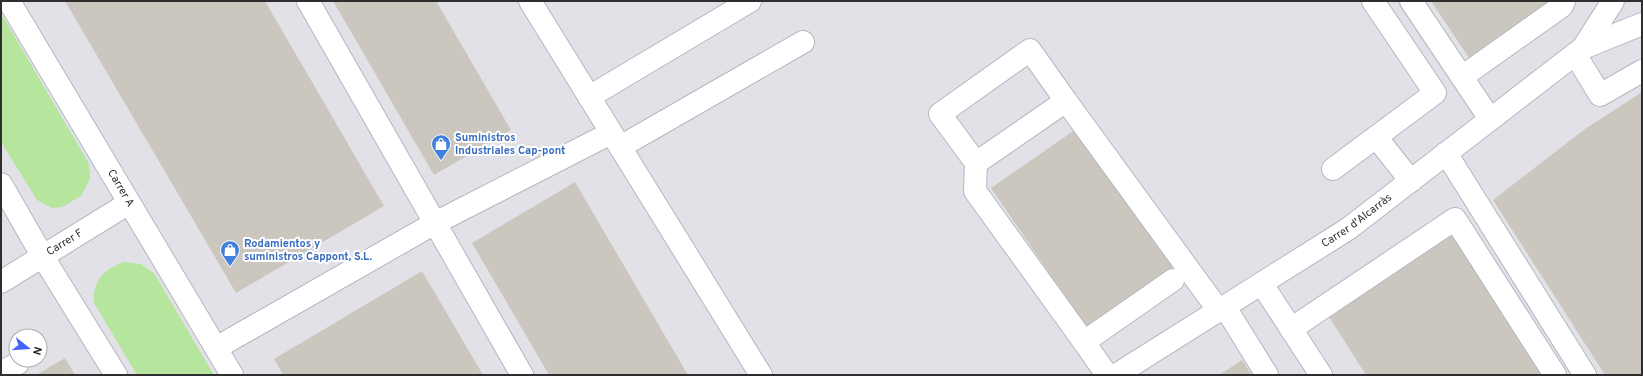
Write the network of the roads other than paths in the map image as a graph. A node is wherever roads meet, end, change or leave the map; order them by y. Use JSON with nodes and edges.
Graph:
{"nodes":[{"id":1,"x":9,"y":1,"type":"edge"},
{"id":2,"x":308,"y":1,"type":"edge"},
{"id":3,"x":530,"y":1,"type":"edge"},
{"id":4,"x":750,"y":1,"type":"edge"},
{"id":5,"x":1373,"y":1,"type":"edge"},
{"id":6,"x":1411,"y":1,"type":"edge"},
{"id":7,"x":1564,"y":1,"type":"edge"},
{"id":8,"x":1613,"y":1,"type":"edge"},
{"id":9,"x":1642,"y":24,"type":"edge"},
{"id":10,"x":803,"y":42,"type":"dead end"},
{"id":11,"x":1579,"y":51,"type":"junction"},
{"id":12,"x":1642,"y":71,"type":"edge"},
{"id":13,"x":1462,"y":77,"type":"junction"},
{"id":14,"x":589,"y":97,"type":"junction"},
{"id":15,"x":1066,"y":101,"type":"junction"},
{"id":16,"x":1490,"y":119,"type":"junction"},
{"id":17,"x":1376,"y":136,"type":"junction"},
{"id":18,"x":616,"y":140,"type":"junction"},
{"id":19,"x":1446,"y":153,"type":"junction"},
{"id":20,"x":976,"y":163,"type":"junction"},
{"id":21,"x":1333,"y":169,"type":"dead end"},
{"id":22,"x":1410,"y":181,"type":"junction"},
{"id":23,"x":1,"y":184,"type":"edge"},
{"id":24,"x":129,"y":203,"type":"junction"},
{"id":25,"x":435,"y":223,"type":"junction"},
{"id":26,"x":43,"y":257,"type":"junction"},
{"id":27,"x":1173,"y":280,"type":"dead end"},
{"id":28,"x":1,"y":282,"type":"edge"},
{"id":29,"x":1262,"y":284,"type":"junction"},
{"id":30,"x":1222,"y":309,"type":"junction"},
{"id":31,"x":1291,"y":329,"type":"junction"},
{"id":32,"x":1084,"y":342,"type":"junction"},
{"id":33,"x":216,"y":348,"type":"junction"},
{"id":34,"x":116,"y":375,"type":"edge"},
{"id":35,"x":232,"y":375,"type":"edge"},
{"id":36,"x":522,"y":375,"type":"edge"},
{"id":37,"x":761,"y":375,"type":"edge"},
{"id":38,"x":1107,"y":375,"type":"edge"},
{"id":39,"x":1116,"y":375,"type":"edge"},
{"id":40,"x":1267,"y":375,"type":"edge"},
{"id":41,"x":1321,"y":375,"type":"edge"},
{"id":42,"x":1554,"y":375,"type":"edge"},
{"id":43,"x":1585,"y":375,"type":"edge"}],
"edges":[{"from":1,"to":24,"type":"street","name":"Carrer A"},
{"from":2,"to":25,"type":"street"},
{"from":3,"to":14,"type":"street"},
{"from":4,"to":14,"type":"street"},
{"from":5,"to":17,"type":"street"},
{"from":6,"to":13,"type":"street"},
{"from":7,"to":13,"type":"street"},
{"from":8,"to":11,"type":"street","name":"Carrer d'Alcarràs"},
{"from":9,"to":11,"type":"street","name":"Carrer d'Alcarràs"},
{"from":10,"to":18,"type":"street"},
{"from":11,"to":12,"type":"street"},
{"from":11,"to":16,"type":"street","name":"Carrer d'Alcarràs"},
{"from":13,"to":16,"type":"street"},
{"from":14,"to":18,"type":"street"},
{"from":15,"to":20,"type":"street"},
{"from":15,"to":20,"type":"street"},
{"from":15,"to":30,"type":"street"},
{"from":16,"to":19,"type":"street","name":"Carrer d'Alcarràs"},
{"from":17,"to":21,"type":"street"},
{"from":17,"to":22,"type":"street"},
{"from":18,"to":25,"type":"street"},
{"from":18,"to":37,"type":"street"},
{"from":19,"to":22,"type":"street","name":"Carrer d'Alcarràs"},
{"from":19,"to":43,"type":"street"},
{"from":20,"to":32,"type":"street"},
{"from":22,"to":29,"type":"street","name":"Carrer d'Alcarràs"},
{"from":23,"to":26,"type":"street"},
{"from":24,"to":26,"type":"street","name":"Carrer F"},
{"from":24,"to":33,"type":"street","name":"Carrer A"},
{"from":25,"to":33,"type":"street"},
{"from":25,"to":36,"type":"street"},
{"from":26,"to":28,"type":"street","name":"Carrer F"},
{"from":26,"to":34,"type":"street"},
{"from":27,"to":32,"type":"street"},
{"from":29,"to":30,"type":"street","name":"Carrer d'Alcarràs"},
{"from":29,"to":31,"type":"street"},
{"from":30,"to":39,"type":"street","name":"Carrer d'Alcarràs"},
{"from":30,"to":40,"type":"street"},
{"from":31,"to":41,"type":"street"},
{"from":31,"to":42,"type":"street"},
{"from":32,"to":38,"type":"street"},
{"from":33,"to":35,"type":"street","name":"Carrer A"}]}
